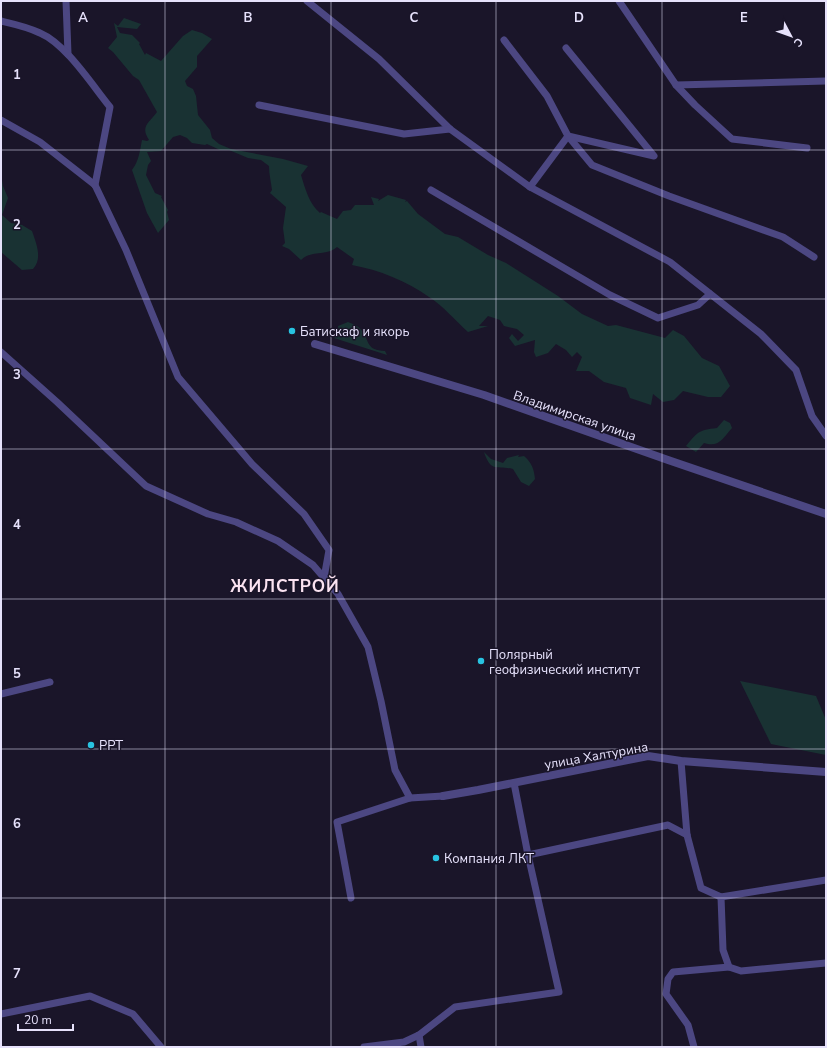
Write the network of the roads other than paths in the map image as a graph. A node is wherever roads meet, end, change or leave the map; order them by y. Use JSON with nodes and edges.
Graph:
{"nodes":[{"id":1,"x":66,"y":1,"type":"edge"},
{"id":2,"x":307,"y":1,"type":"edge"},
{"id":3,"x":619,"y":1,"type":"edge"},
{"id":4,"x":1,"y":21,"type":"edge"},
{"id":5,"x":504,"y":40,"type":"dead end"},
{"id":6,"x":566,"y":48,"type":"dead end"},
{"id":7,"x":68,"y":54,"type":"junction"},
{"id":8,"x":826,"y":81,"type":"edge"},
{"id":9,"x":676,"y":85,"type":"junction"},
{"id":10,"x":259,"y":105,"type":"dead end"},
{"id":11,"x":1,"y":120,"type":"edge"},
{"id":12,"x":450,"y":129,"type":"junction"},
{"id":13,"x":568,"y":136,"type":"junction"},
{"id":14,"x":807,"y":148,"type":"dead end"},
{"id":15,"x":95,"y":185,"type":"junction"},
{"id":16,"x":530,"y":187,"type":"junction"},
{"id":17,"x":431,"y":190,"type":"dead end"},
{"id":18,"x":814,"y":256,"type":"dead end"},
{"id":19,"x":710,"y":294,"type":"junction"},
{"id":20,"x":315,"y":344,"type":"dead end"},
{"id":21,"x":1,"y":352,"type":"edge"},
{"id":22,"x":826,"y":436,"type":"edge"},
{"id":23,"x":826,"y":514,"type":"edge"},
{"id":24,"x":324,"y":578,"type":"junction"},
{"id":25,"x":50,"y":682,"type":"dead end"},
{"id":26,"x":1,"y":694,"type":"edge"},
{"id":27,"x":681,"y":761,"type":"junction"},
{"id":28,"x":826,"y":772,"type":"edge"},
{"id":29,"x":514,"y":783,"type":"junction"},
{"id":30,"x":443,"y":796,"type":"joint"},
{"id":31,"x":410,"y":798,"type":"junction"},
{"id":32,"x":687,"y":835,"type":"junction"},
{"id":33,"x":528,"y":855,"type":"junction"},
{"id":34,"x":826,"y":880,"type":"edge"},
{"id":35,"x":721,"y":897,"type":"junction"},
{"id":36,"x":351,"y":898,"type":"dead end"},
{"id":37,"x":826,"y":963,"type":"edge"},
{"id":38,"x":729,"y":967,"type":"junction"},
{"id":39,"x":1,"y":1014,"type":"edge"},
{"id":40,"x":419,"y":1035,"type":"junction"},
{"id":41,"x":162,"y":1047,"type":"edge"},
{"id":42,"x":364,"y":1047,"type":"edge"},
{"id":43,"x":421,"y":1047,"type":"edge"},
{"id":44,"x":694,"y":1047,"type":"edge"}],
"edges":[{"from":1,"to":7,"type":"lane"},
{"from":2,"to":12,"type":"lane"},
{"from":3,"to":9,"type":"lane"},
{"from":4,"to":7,"type":"lane"},
{"from":5,"to":13,"type":"lane"},
{"from":6,"to":13,"type":"lane"},
{"from":7,"to":15,"type":"lane"},
{"from":8,"to":9,"type":"lane"},
{"from":9,"to":14,"type":"lane"},
{"from":10,"to":12,"type":"lane"},
{"from":11,"to":15,"type":"lane"},
{"from":12,"to":16,"type":"lane"},
{"from":13,"to":16,"type":"lane"},
{"from":13,"to":18,"type":"lane"},
{"from":15,"to":24,"type":"lane"},
{"from":16,"to":19,"type":"lane"},
{"from":17,"to":19,"type":"lane"},
{"from":19,"to":22,"type":"lane"},
{"from":20,"to":23,"type":"street","name":"Владимирская улица"},
{"from":21,"to":24,"type":"lane"},
{"from":24,"to":31,"type":"lane"},
{"from":25,"to":26,"type":"lane"},
{"from":27,"to":28,"type":"street","name":"улица Халтурина"},
{"from":27,"to":29,"type":"street","name":"улица Халтурина"},
{"from":27,"to":32,"type":"lane"},
{"from":29,"to":30,"type":"street","name":"улица Халтурина"},
{"from":29,"to":33,"type":"lane"},
{"from":30,"to":31,"type":"lane"},
{"from":31,"to":36,"type":"lane"},
{"from":32,"to":33,"type":"lane"},
{"from":32,"to":35,"type":"lane"},
{"from":33,"to":40,"type":"lane"},
{"from":34,"to":35,"type":"lane"},
{"from":35,"to":38,"type":"lane"},
{"from":37,"to":38,"type":"lane"},
{"from":38,"to":44,"type":"lane"},
{"from":39,"to":41,"type":"lane"},
{"from":40,"to":42,"type":"lane"},
{"from":40,"to":43,"type":"lane"}]}
